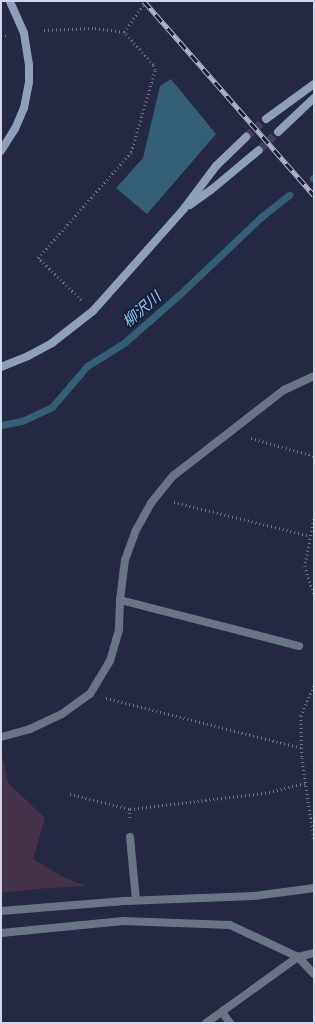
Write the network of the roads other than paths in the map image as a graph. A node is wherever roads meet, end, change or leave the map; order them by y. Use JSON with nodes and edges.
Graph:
{"nodes":[{"id":1,"x":10,"y":1,"type":"edge"},
{"id":2,"x":314,"y":84,"type":"edge"},
{"id":3,"x":314,"y":98,"type":"edge"},
{"id":4,"x":266,"y":119,"type":"tunnel mouth"},
{"id":5,"x":278,"y":132,"type":"tunnel mouth"},
{"id":6,"x":246,"y":137,"type":"tunnel mouth"},
{"id":7,"x":259,"y":150,"type":"tunnel mouth"},
{"id":8,"x":1,"y":151,"type":"edge"},
{"id":9,"x":183,"y":210,"type":"junction"},
{"id":10,"x":1,"y":367,"type":"edge"},
{"id":11,"x":314,"y":376,"type":"edge"},
{"id":12,"x":120,"y":600,"type":"junction"},
{"id":13,"x":299,"y":646,"type":"dead end"},
{"id":14,"x":1,"y":737,"type":"edge"},
{"id":15,"x":130,"y":837,"type":"dead end"},
{"id":16,"x":314,"y":888,"type":"edge"},
{"id":17,"x":136,"y":900,"type":"junction"},
{"id":18,"x":1,"y":911,"type":"edge"},
{"id":19,"x":1,"y":933,"type":"edge"},
{"id":20,"x":314,"y":953,"type":"edge"},
{"id":21,"x":298,"y":957,"type":"junction"},
{"id":22,"x":314,"y":974,"type":"edge"},
{"id":23,"x":222,"y":1012,"type":"junction"},
{"id":24,"x":206,"y":1023,"type":"edge"},
{"id":25,"x":230,"y":1023,"type":"edge"}],
"edges":[{"from":1,"to":8,"type":"street"},
{"from":2,"to":4,"type":"street"},
{"from":3,"to":5,"type":"street"},
{"from":6,"to":9,"type":"street"},
{"from":7,"to":9,"type":"street"},
{"from":9,"to":10,"type":"street"},
{"from":11,"to":12,"type":"street"},
{"from":12,"to":13,"type":"street"},
{"from":12,"to":14,"type":"street"},
{"from":15,"to":17,"type":"street"},
{"from":16,"to":17,"type":"street"},
{"from":17,"to":18,"type":"street"},
{"from":19,"to":21,"type":"street"},
{"from":20,"to":21,"type":"street"},
{"from":21,"to":22,"type":"street"},
{"from":21,"to":23,"type":"street"},
{"from":23,"to":24,"type":"street"},
{"from":23,"to":25,"type":"street"}]}
